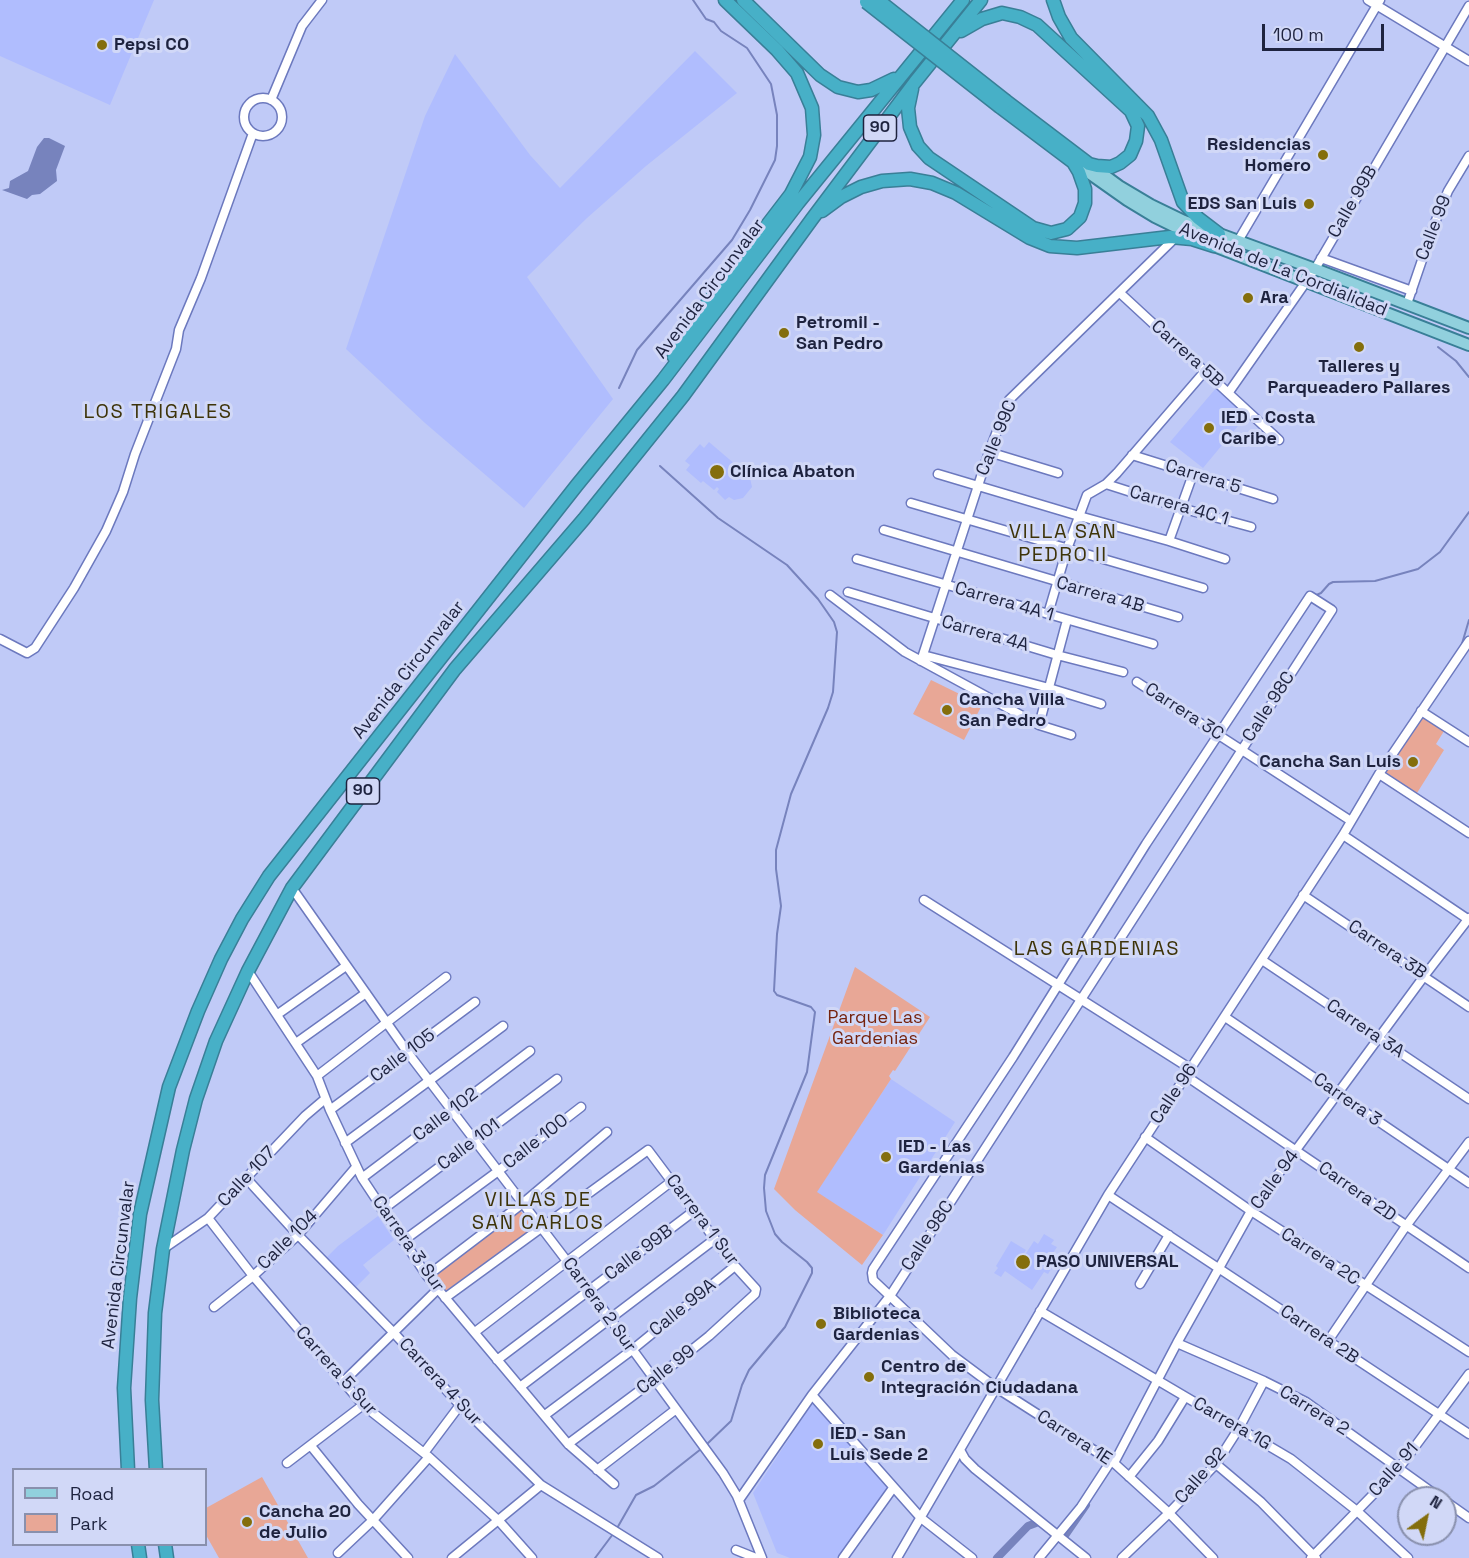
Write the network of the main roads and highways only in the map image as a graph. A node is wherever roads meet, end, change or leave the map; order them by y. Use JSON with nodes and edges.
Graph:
{"nodes":[{"id":1,"x":725,"y":0,"type":"edge"},
{"id":2,"x":743,"y":0,"type":"edge"},
{"id":3,"x":954,"y":0,"type":"edge"},
{"id":4,"x":963,"y":0,"type":"edge"},
{"id":5,"x":981,"y":0,"type":"edge"},
{"id":6,"x":1053,"y":0,"type":"edge"},
{"id":7,"x":869,"y":1,"type":"edge"},
{"id":8,"x":940,"y":28,"type":"junction"},
{"id":9,"x":950,"y":38,"type":"junction"},
{"id":10,"x":907,"y":69,"type":"junction"},
{"id":11,"x":915,"y":82,"type":"junction"},
{"id":12,"x":1003,"y":104,"type":"junction"},
{"id":13,"x":1073,"y":162,"type":"junction"},
{"id":14,"x":1089,"y":164,"type":"junction"},
{"id":15,"x":812,"y":219,"type":"junction"},
{"id":16,"x":1217,"y":240,"type":"junction"},
{"id":17,"x":1469,"y":328,"type":"edge"},
{"id":18,"x":1469,"y":345,"type":"edge"},
{"id":19,"x":663,"y":380,"type":"junction"},
{"id":20,"x":128,"y":1468,"type":"edge"},
{"id":21,"x":156,"y":1468,"type":"edge"}],
"edges":[{"from":1,"to":19,"type":"highway"},
{"from":2,"to":10,"type":"highway"},
{"from":3,"to":8,"type":"highway"},
{"from":4,"to":8,"type":"highway","name":"Avenida Circunvalar"},
{"from":5,"to":9,"type":"highway","name":"Avenida Circunvalar"},
{"from":6,"to":16,"type":"highway"},
{"from":7,"to":12,"type":"highway","bridge":true},
{"from":8,"to":10,"type":"highway","name":"Avenida Circunvalar","number":"90"},
{"from":9,"to":11,"type":"highway","name":"Avenida Circunvalar","number":"90"},
{"from":9,"to":14,"type":"highway"},
{"from":10,"to":19,"type":"highway","name":"Avenida Circunvalar","number":"90"},
{"from":11,"to":13,"type":"highway"},
{"from":11,"to":15,"type":"highway","name":"Avenida Circunvalar","number":"90"},
{"from":12,"to":13,"type":"highway"},
{"from":12,"to":14,"type":"highway"},
{"from":13,"to":16,"type":"main road","name":"Avenida de La Cordialidad"},
{"from":14,"to":16,"type":"main road","name":"Avenida de La Cordialidad"},
{"from":15,"to":16,"type":"highway"},
{"from":15,"to":21,"type":"highway","name":"Avenida Circunvalar","number":"90"},
{"from":16,"to":17,"type":"main road","name":"Avenida de La Cordialidad"},
{"from":16,"to":18,"type":"main road","name":"Avenida de La Cordialidad"},
{"from":19,"to":20,"type":"highway","name":"Avenida Circunvalar","number":"90"}]}
